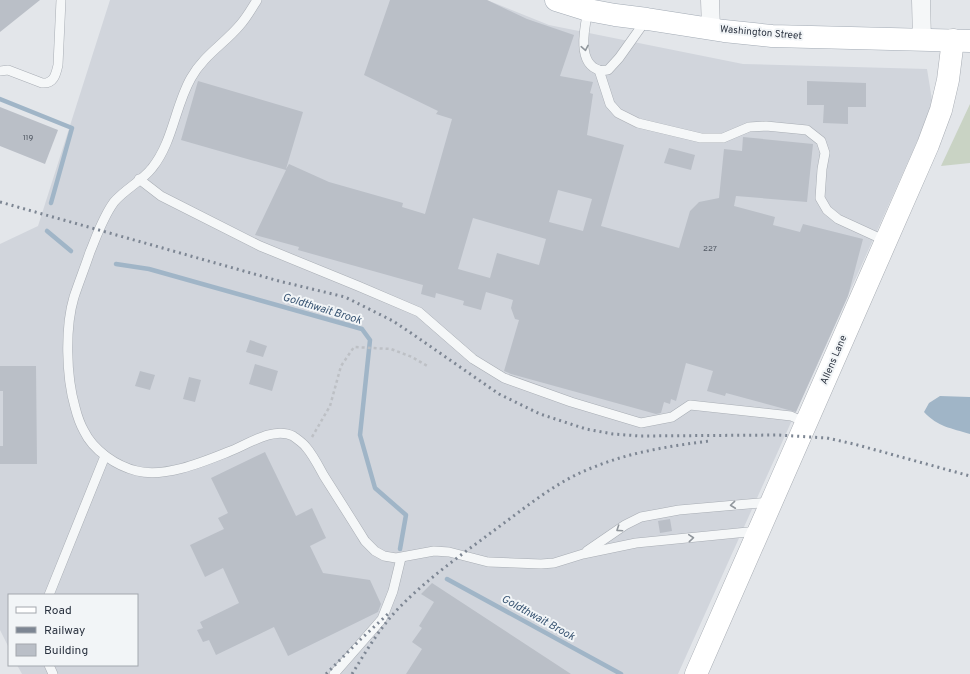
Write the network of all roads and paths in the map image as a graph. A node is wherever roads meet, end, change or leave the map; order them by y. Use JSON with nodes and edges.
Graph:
{"nodes":[{"id":1,"x":61,"y":0,"type":"edge"},
{"id":2,"x":258,"y":0,"type":"edge"},
{"id":3,"x":556,"y":0,"type":"edge"},
{"id":4,"x":710,"y":0,"type":"edge"},
{"id":5,"x":920,"y":0,"type":"edge"},
{"id":6,"x":588,"y":10,"type":"junction"},
{"id":7,"x":647,"y":19,"type":"junction"},
{"id":8,"x":711,"y":29,"type":"junction"},
{"id":9,"x":922,"y":40,"type":"junction"},
{"id":10,"x":962,"y":40,"type":"edge"},
{"id":11,"x":599,"y":70,"type":"junction"},
{"id":12,"x":0,"y":72,"type":"edge"},
{"id":13,"x":139,"y":179,"type":"junction"},
{"id":14,"x":886,"y":241,"type":"junction"},
{"id":15,"x":429,"y":367,"type":"dead end"},
{"id":16,"x":806,"y":423,"type":"junction"},
{"id":17,"x":306,"y":447,"type":"junction"},
{"id":18,"x":105,"y":456,"type":"junction"},
{"id":19,"x":772,"y":502,"type":"junction"},
{"id":20,"x":759,"y":531,"type":"junction"},
{"id":21,"x":583,"y":554,"type":"junction"},
{"id":22,"x":401,"y":558,"type":"junction"},
{"id":23,"x":49,"y":594,"type":"edge"},
{"id":24,"x":334,"y":674,"type":"edge"},
{"id":25,"x":696,"y":674,"type":"edge"}],
"edges":[{"from":1,"to":12,"type":"lane"},
{"from":2,"to":13,"type":"lane"},
{"from":3,"to":6,"type":"street","name":"Washington Street"},
{"from":4,"to":8,"type":"street"},
{"from":5,"to":9,"type":"street"},
{"from":6,"to":7,"type":"street","name":"Washington Street"},
{"from":6,"to":11,"type":"lane","one_way":true},
{"from":7,"to":8,"type":"street","name":"Washington Street"},
{"from":7,"to":11,"type":"lane"},
{"from":8,"to":9,"type":"street","name":"Washington Street"},
{"from":9,"to":10,"type":"street","name":"Washington Street"},
{"from":10,"to":14,"type":"street","name":"Allens Lane"},
{"from":11,"to":14,"type":"lane"},
{"from":13,"to":16,"type":"lane"},
{"from":13,"to":18,"type":"lane"},
{"from":14,"to":16,"type":"street","name":"Allens Lane"},
{"from":15,"to":17,"type":"path"},
{"from":16,"to":19,"type":"street","name":"Allens Lane"},
{"from":17,"to":18,"type":"lane"},
{"from":17,"to":22,"type":"lane"},
{"from":18,"to":23,"type":"lane"},
{"from":19,"to":20,"type":"street","name":"Allens Lane"},
{"from":19,"to":21,"type":"lane","one_way":true},
{"from":21,"to":20,"type":"lane","one_way":true},
{"from":20,"to":25,"type":"street","name":"Allens Lane"},
{"from":21,"to":22,"type":"lane"},
{"from":22,"to":24,"type":"lane"}]}
